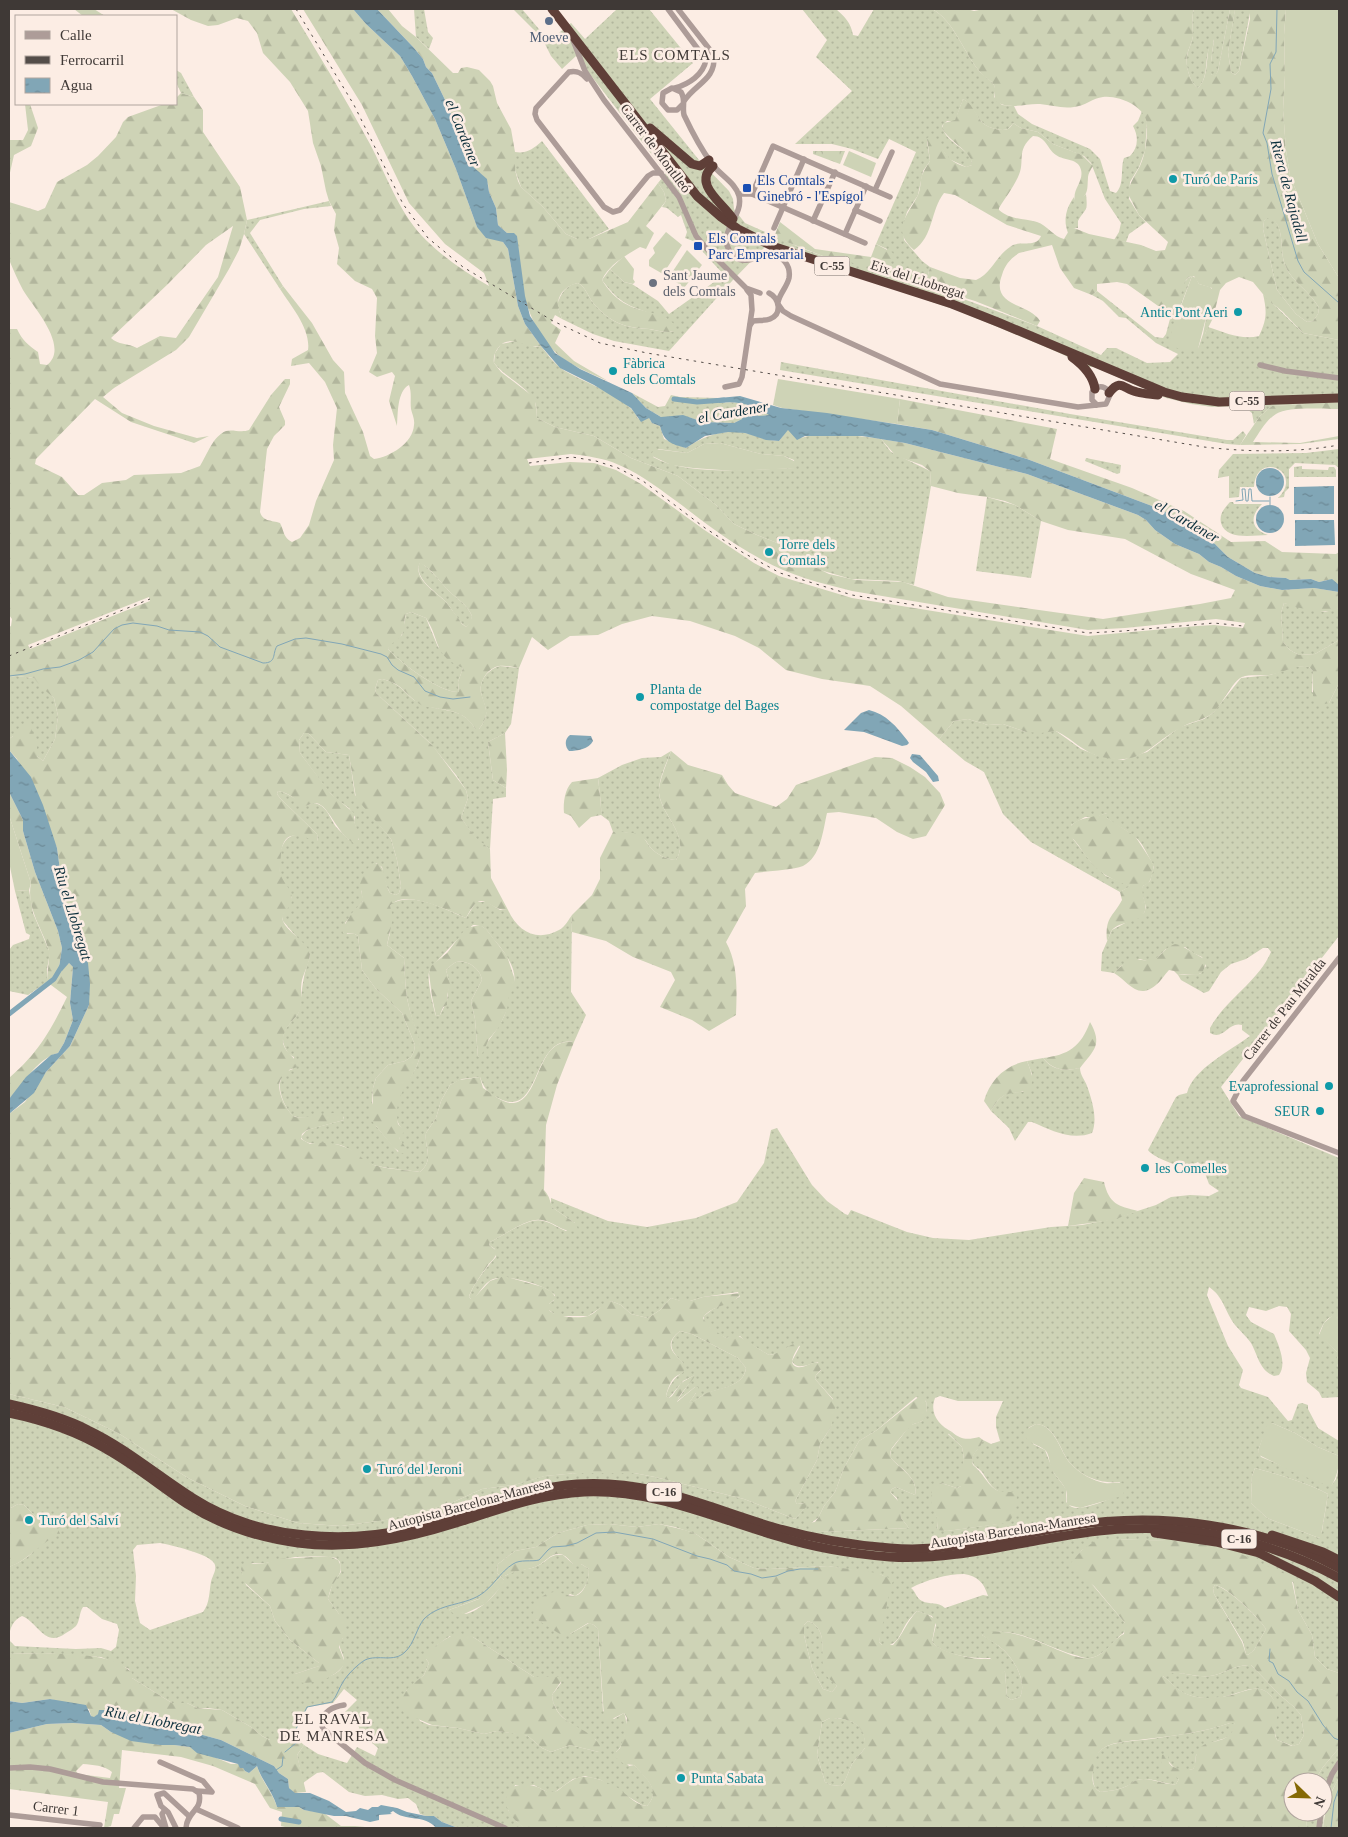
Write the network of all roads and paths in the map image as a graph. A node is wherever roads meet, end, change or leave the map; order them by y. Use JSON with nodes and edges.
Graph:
{"nodes":[{"id":1,"x":552,"y":9,"type":"edge"},
{"id":2,"x":558,"y":9,"type":"edge"},
{"id":3,"x":668,"y":9,"type":"edge"},
{"id":4,"x":678,"y":9,"type":"edge"},
{"id":5,"x":573,"y":40,"type":"dead end"},
{"id":6,"x":675,"y":88,"type":"junction"},
{"id":7,"x":600,"y":93,"type":"junction"},
{"id":8,"x":684,"y":103,"type":"junction"},
{"id":9,"x":677,"y":110,"type":"junction"},
{"id":10,"x":684,"y":115,"type":"junction"},
{"id":11,"x":649,"y":127,"type":"junction"},
{"id":12,"x":892,"y":152,"type":"dead end"},
{"id":13,"x":804,"y":159,"type":"junction"},
{"id":14,"x":650,"y":160,"type":"junction"},
{"id":15,"x":711,"y":163,"type":"junction"},
{"id":16,"x":703,"y":169,"type":"junction"},
{"id":17,"x":835,"y":172,"type":"junction"},
{"id":18,"x":661,"y":174,"type":"junction"},
{"id":19,"x":648,"y":176,"type":"junction"},
{"id":20,"x":866,"y":186,"type":"junction"},
{"id":21,"x":875,"y":190,"type":"junction"},
{"id":22,"x":738,"y":194,"type":"junction"},
{"id":23,"x":752,"y":194,"type":"junction"},
{"id":24,"x":890,"y":197,"type":"dead end"},
{"id":25,"x":783,"y":207,"type":"junction"},
{"id":26,"x":855,"y":210,"type":"junction"},
{"id":27,"x":735,"y":217,"type":"junction"},
{"id":28,"x":814,"y":220,"type":"junction"},
{"id":29,"x":880,"y":221,"type":"dead end"},
{"id":30,"x":774,"y":228,"type":"dead end"},
{"id":31,"x":845,"y":234,"type":"junction"},
{"id":32,"x":864,"y":243,"type":"dead end"},
{"id":33,"x":746,"y":288,"type":"junction"},
{"id":34,"x":784,"y":288,"type":"junction"},
{"id":35,"x":760,"y":293,"type":"junction"},
{"id":36,"x":769,"y":293,"type":"junction"},
{"id":37,"x":752,"y":302,"type":"junction"},
{"id":38,"x":778,"y":303,"type":"junction"},
{"id":39,"x":752,"y":310,"type":"junction"},
{"id":40,"x":775,"y":316,"type":"junction"},
{"id":41,"x":791,"y":316,"type":"junction"},
{"id":42,"x":761,"y":319,"type":"junction"},
{"id":43,"x":748,"y":328,"type":"junction"},
{"id":44,"x":1043,"y":341,"type":"junction"},
{"id":45,"x":1260,"y":365,"type":"dead end"},
{"id":46,"x":1339,"y":378,"type":"edge"},
{"id":47,"x":725,"y":387,"type":"dead end"},
{"id":48,"x":1095,"y":389,"type":"junction"},
{"id":49,"x":1109,"y":393,"type":"junction"},
{"id":50,"x":1339,"y":394,"type":"edge"},
{"id":51,"x":1091,"y":398,"type":"junction"},
{"id":52,"x":1339,"y":398,"type":"edge"},
{"id":53,"x":1198,"y":400,"type":"junction"},
{"id":54,"x":1096,"y":405,"type":"junction"},
{"id":55,"x":1081,"y":407,"type":"junction"},
{"id":56,"x":1339,"y":958,"type":"edge"},
{"id":57,"x":1339,"y":1152,"type":"edge"},
{"id":58,"x":9,"y":1404,"type":"edge"},
{"id":59,"x":9,"y":1413,"type":"edge"},
{"id":60,"x":1169,"y":1520,"type":"junction"},
{"id":61,"x":1133,"y":1529,"type":"junction"},
{"id":62,"x":1339,"y":1560,"type":"edge"},
{"id":63,"x":1339,"y":1568,"type":"edge"},
{"id":64,"x":1339,"y":1578,"type":"edge"},
{"id":65,"x":1339,"y":1597,"type":"edge"},
{"id":66,"x":344,"y":1705,"type":"dead end"},
{"id":67,"x":160,"y":1762,"type":"dead end"},
{"id":68,"x":9,"y":1768,"type":"edge"},
{"id":69,"x":195,"y":1791,"type":"junction"},
{"id":70,"x":196,"y":1809,"type":"junction"},
{"id":71,"x":165,"y":1810,"type":"junction"},
{"id":72,"x":9,"y":1815,"type":"edge"},
{"id":73,"x":189,"y":1816,"type":"junction"},
{"id":74,"x":100,"y":1825,"type":"dead end"},
{"id":75,"x":82,"y":1826,"type":"edge"},
{"id":76,"x":134,"y":1828,"type":"edge"},
{"id":77,"x":165,"y":1828,"type":"edge"},
{"id":78,"x":176,"y":1828,"type":"edge"},
{"id":79,"x":186,"y":1828,"type":"edge"},
{"id":80,"x":238,"y":1828,"type":"edge"},
{"id":81,"x":505,"y":1828,"type":"edge"}],
"edges":[{"from":1,"to":44,"type":"highway","name":"Eix del Llobregat","number":"C-55"},
{"from":2,"to":11,"type":"highway","name":"Eix del Llobregat","number":"C-55"},
{"from":3,"to":6,"type":"street"},
{"from":4,"to":8,"type":"street"},
{"from":5,"to":7,"type":"street","name":"Carrer de Montlleó"},
{"from":6,"to":8,"type":"street"},
{"from":6,"to":9,"type":"street"},
{"from":7,"to":14,"type":"street","name":"Carrer de Montlleó"},
{"from":7,"to":19,"type":"street"},
{"from":8,"to":9,"type":"street"},
{"from":8,"to":10,"type":"street"},
{"from":9,"to":10,"type":"street"},
{"from":10,"to":15,"type":"street"},
{"from":11,"to":16,"type":"highway"},
{"from":11,"to":27,"type":"highway","name":"Eix del Llobregat","number":"C-55"},
{"from":12,"to":21,"type":"street"},
{"from":13,"to":17,"type":"street"},
{"from":13,"to":23,"type":"street"},
{"from":13,"to":25,"type":"street"},
{"from":14,"to":18,"type":"street","name":"Carrer de Montlleó"},
{"from":14,"to":19,"type":"street"},
{"from":15,"to":16,"type":"highway"},
{"from":15,"to":22,"type":"street"},
{"from":16,"to":27,"type":"highway"},
{"from":17,"to":20,"type":"street"},
{"from":17,"to":28,"type":"street"},
{"from":18,"to":19,"type":"street"},
{"from":18,"to":33,"type":"street","name":"Carrer de Montlleó"},
{"from":20,"to":21,"type":"street"},
{"from":20,"to":26,"type":"street"},
{"from":21,"to":24,"type":"street"},
{"from":22,"to":23,"type":"street"},
{"from":22,"to":27,"type":"street"},
{"from":23,"to":25,"type":"street"},
{"from":25,"to":28,"type":"street"},
{"from":25,"to":30,"type":"street"},
{"from":26,"to":29,"type":"street"},
{"from":26,"to":31,"type":"street"},
{"from":27,"to":34,"type":"street"},
{"from":27,"to":50,"type":"highway","name":"Eix del Llobregat","number":"C-55"},
{"from":28,"to":31,"type":"street"},
{"from":31,"to":32,"type":"street"},
{"from":33,"to":35,"type":"street","name":"Carrer de Montlleó"},
{"from":33,"to":37,"type":"street","name":"Carrer de Montlleó"},
{"from":34,"to":36,"type":"street"},
{"from":34,"to":38,"type":"street"},
{"from":35,"to":36,"type":"street"},
{"from":35,"to":37,"type":"street"},
{"from":36,"to":38,"type":"street"},
{"from":37,"to":39,"type":"street"},
{"from":38,"to":40,"type":"street"},
{"from":38,"to":41,"type":"street"},
{"from":39,"to":42,"type":"street"},
{"from":39,"to":43,"type":"street"},
{"from":40,"to":41,"type":"street"},
{"from":40,"to":42,"type":"street"},
{"from":41,"to":55,"type":"street"},
{"from":42,"to":43,"type":"street"},
{"from":43,"to":47,"type":"street"},
{"from":44,"to":48,"type":"highway"},
{"from":44,"to":53,"type":"highway","name":"Eix del Llobregat","number":"C-55"},
{"from":45,"to":46,"type":"street"},
{"from":48,"to":49,"type":"street"},
{"from":48,"to":51,"type":"street"},
{"from":49,"to":53,"type":"highway"},
{"from":49,"to":54,"type":"street"},
{"from":51,"to":54,"type":"street"},
{"from":51,"to":55,"type":"street"},
{"from":52,"to":53,"type":"highway","name":"Eix del Llobregat","number":"C-55"},
{"from":54,"to":55,"type":"street"},
{"from":56,"to":57,"type":"street","name":"Carrer de Pau Miralda"},
{"from":58,"to":60,"type":"highway","name":"Autopista Barcelona-Manresa","number":"C-16"},
{"from":59,"to":61,"type":"highway","name":"Autopista Barcelona-Manresa","number":"C-16"},
{"from":60,"to":62,"type":"highway"},
{"from":60,"to":63,"type":"highway","name":"Autopista Barcelona-Manresa","number":"C-16"},
{"from":61,"to":64,"type":"highway","name":"Autopista Barcelona-Manresa","number":"C-16"},
{"from":61,"to":65,"type":"highway"},
{"from":66,"to":81,"type":"street"},
{"from":67,"to":69,"type":"street"},
{"from":68,"to":69,"type":"street"},
{"from":69,"to":70,"type":"street"},
{"from":70,"to":73,"type":"street"},
{"from":70,"to":80,"type":"street"},
{"from":71,"to":73,"type":"street"},
{"from":71,"to":77,"type":"street"},
{"from":71,"to":78,"type":"street"},
{"from":72,"to":75,"type":"street","name":"Carrer 1"},
{"from":73,"to":79,"type":"street"},
{"from":74,"to":75,"type":"street","name":"Carrer 1"},
{"from":76,"to":77,"type":"street"}]}
